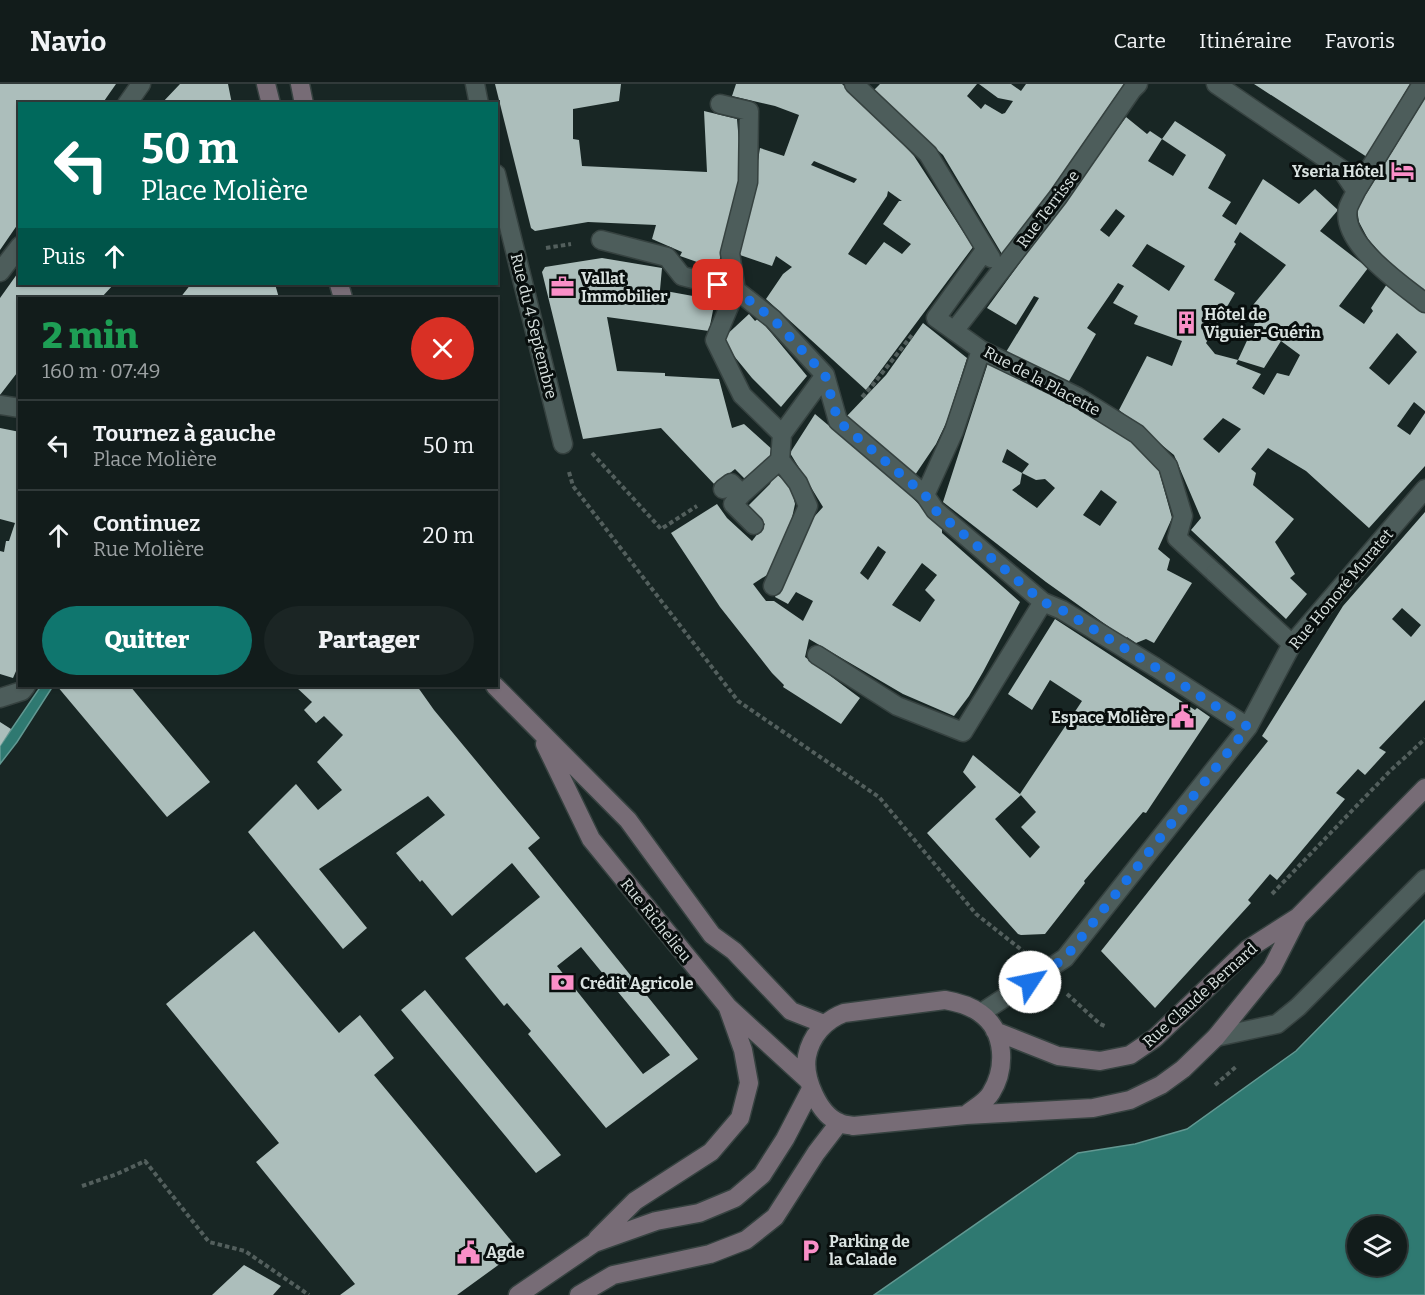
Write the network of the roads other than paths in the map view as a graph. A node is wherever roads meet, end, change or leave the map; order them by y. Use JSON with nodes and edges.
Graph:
{"nodes":[{"id":1,"x":141,"y":84,"type":"edge"},
{"id":2,"x":266,"y":84,"type":"edge"},
{"id":3,"x":300,"y":84,"type":"edge"},
{"id":4,"x":475,"y":84,"type":"edge"},
{"id":5,"x":854,"y":84,"type":"edge"},
{"id":6,"x":1138,"y":84,"type":"edge"},
{"id":7,"x":1216,"y":84,"type":"edge"},
{"id":8,"x":1422,"y":84,"type":"edge"},
{"id":9,"x":128,"y":102,"type":"edge"},
{"id":10,"x":270,"y":102,"type":"edge"},
{"id":11,"x":304,"y":102,"type":"edge"},
{"id":12,"x":479,"y":102,"type":"edge"},
{"id":13,"x":720,"y":104,"type":"dead end"},
{"id":14,"x":498,"y":182,"type":"edge"},
{"id":15,"x":1356,"y":190,"type":"junction"},
{"id":16,"x":601,"y":240,"type":"dead end"},
{"id":17,"x":18,"y":249,"type":"edge"},
{"id":18,"x":986,"y":250,"type":"junction"},
{"id":19,"x":0,"y":272,"type":"edge"},
{"id":20,"x":1000,"y":272,"type":"junction"},
{"id":21,"x":736,"y":290,"type":"junction"},
{"id":22,"x":1425,"y":303,"type":"edge"},
{"id":23,"x":954,"y":331,"type":"junction"},
{"id":24,"x":981,"y":350,"type":"junction"},
{"id":25,"x":825,"y":375,"type":"junction"},
{"id":26,"x":0,"y":405,"type":"edge"},
{"id":27,"x":18,"y":408,"type":"edge"},
{"id":28,"x":782,"y":434,"type":"junction"},
{"id":29,"x":564,"y":451,"type":"road end"},
{"id":30,"x":780,"y":460,"type":"junction"},
{"id":31,"x":723,"y":489,"type":"road end"},
{"id":32,"x":1425,"y":489,"type":"edge"},
{"id":33,"x":742,"y":494,"type":"junction"},
{"id":34,"x":925,"y":495,"type":"junction"},
{"id":35,"x":754,"y":525,"type":"dead end"},
{"id":36,"x":773,"y":586,"type":"dead end"},
{"id":37,"x":1043,"y":602,"type":"junction"},
{"id":38,"x":1292,"y":644,"type":"junction"},
{"id":39,"x":817,"y":655,"type":"dead end"},
{"id":40,"x":25,"y":687,"type":"edge"},
{"id":41,"x":496,"y":687,"type":"edge"},
{"id":42,"x":0,"y":698,"type":"edge"},
{"id":43,"x":1248,"y":727,"type":"junction"},
{"id":44,"x":539,"y":732,"type":"junction"},
{"id":45,"x":1425,"y":788,"type":"edge"},
{"id":46,"x":1425,"y":879,"type":"edge"},
{"id":47,"x":1298,"y":917,"type":"junction"},
{"id":48,"x":728,"y":1007,"type":"junction"},
{"id":49,"x":981,"y":1014,"type":"junction"},
{"id":50,"x":824,"y":1024,"type":"junction"},
{"id":51,"x":995,"y":1031,"type":"junction"},
{"id":52,"x":1216,"y":1037,"type":"junction"},
{"id":53,"x":810,"y":1085,"type":"junction"},
{"id":54,"x":966,"y":1115,"type":"junction"},
{"id":55,"x":839,"y":1123,"type":"junction"},
{"id":56,"x":594,"y":1243,"type":"junction"},
{"id":57,"x":518,"y":1295,"type":"edge"},
{"id":58,"x":579,"y":1295,"type":"edge"}],
"edges":[{"from":1,"to":9,"type":"street"},
{"from":2,"to":10,"type":"main road"},
{"from":3,"to":11,"type":"main road"},
{"from":4,"to":12,"type":"street"},
{"from":5,"to":18,"type":"street"},
{"from":6,"to":20,"type":"street","name":"Rue Terrisse"},
{"from":7,"to":15,"type":"street"},
{"from":8,"to":15,"type":"street"},
{"from":13,"to":21,"type":"street"},
{"from":14,"to":29,"type":"street","name":"Rue du 4 Septembre"},
{"from":15,"to":22,"type":"street"},
{"from":16,"to":21,"type":"street"},
{"from":17,"to":19,"type":"street"},
{"from":18,"to":20,"type":"street"},
{"from":18,"to":23,"type":"street","name":"Rue de la Placette"},
{"from":20,"to":23,"type":"street","name":"Rue Terrisse"},
{"from":21,"to":25,"type":"street"},
{"from":21,"to":28,"type":"street"},
{"from":23,"to":24,"type":"street","name":"Rue de la Placette"},
{"from":24,"to":34,"type":"street"},
{"from":24,"to":38,"type":"street","name":"Rue de la Placette"},
{"from":25,"to":28,"type":"street"},
{"from":25,"to":34,"type":"street"},
{"from":26,"to":27,"type":"street"},
{"from":28,"to":30,"type":"street"},
{"from":30,"to":33,"type":"street"},
{"from":30,"to":36,"type":"street"},
{"from":31,"to":33,"type":"street"},
{"from":32,"to":38,"type":"street","name":"Rue Honoré Muratet"},
{"from":33,"to":35,"type":"street"},
{"from":34,"to":37,"type":"street"},
{"from":37,"to":39,"type":"street"},
{"from":37,"to":43,"type":"street"},
{"from":38,"to":43,"type":"street","name":"Rue Honoré Muratet"},
{"from":40,"to":42,"type":"street"},
{"from":41,"to":44,"type":"main road","name":"Rue Richelieu"},
{"from":43,"to":49,"type":"street","name":"Rue Honoré Muratet"},
{"from":44,"to":48,"type":"main road","name":"Rue Richelieu"},
{"from":44,"to":50,"type":"main road","name":"Rue Richelieu"},
{"from":45,"to":47,"type":"main road","name":"Rue Claude Bernard"},
{"from":46,"to":52,"type":"street"},
{"from":47,"to":51,"type":"main road","name":"Rue Claude Bernard"},
{"from":47,"to":52,"type":"main road","name":"Rue Claude Bernard"},
{"from":48,"to":53,"type":"main road","name":"Rue Richelieu"},
{"from":48,"to":56,"type":"main road"},
{"from":49,"to":50,"type":"main road"},
{"from":49,"to":51,"type":"main road"},
{"from":50,"to":53,"type":"main road"},
{"from":51,"to":54,"type":"main road"},
{"from":52,"to":54,"type":"main road","name":"Rue Claude Bernard"},
{"from":53,"to":55,"type":"main road"},
{"from":53,"to":56,"type":"main road"},
{"from":54,"to":55,"type":"main road"},
{"from":55,"to":58,"type":"main road"},
{"from":56,"to":57,"type":"main road"}]}
